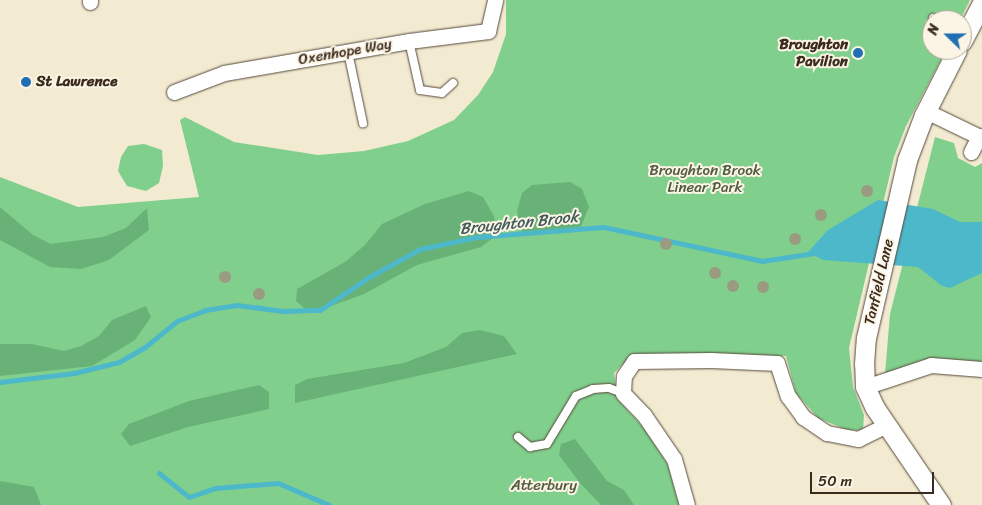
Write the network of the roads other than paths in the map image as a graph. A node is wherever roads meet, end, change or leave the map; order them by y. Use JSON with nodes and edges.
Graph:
{"nodes":[{"id":1,"x":495,"y":0,"type":"edge"},
{"id":2,"x":982,"y":3,"type":"edge"},
{"id":3,"x":972,"y":20,"type":"edge"},
{"id":4,"x":410,"y":41,"type":"junction"},
{"id":5,"x":348,"y":52,"type":"junction"},
{"id":6,"x":952,"y":60,"type":"edge"},
{"id":7,"x":453,"y":83,"type":"dead end"},
{"id":8,"x":174,"y":92,"type":"dead end"},
{"id":9,"x":926,"y":111,"type":"junction"},
{"id":10,"x":363,"y":123,"type":"dead end"},
{"id":11,"x":980,"y":137,"type":"edge"},
{"id":12,"x":971,"y":152,"type":"dead end"},
{"id":13,"x":982,"y":369,"type":"edge"},
{"id":14,"x":865,"y":387,"type":"junction"},
{"id":15,"x":623,"y":393,"type":"junction"},
{"id":16,"x":885,"y":426,"type":"junction"},
{"id":17,"x":518,"y":437,"type":"dead end"},
{"id":18,"x":937,"y":504,"type":"edge"},
{"id":19,"x":687,"y":505,"type":"edge"}],
"edges":[{"from":1,"to":4,"type":"street","name":"Oxenhope Way"},
{"from":2,"to":3,"type":"street"},
{"from":4,"to":5,"type":"street","name":"Oxenhope Way"},
{"from":4,"to":7,"type":"lane"},
{"from":5,"to":8,"type":"street","name":"Oxenhope Way"},
{"from":5,"to":10,"type":"lane"},
{"from":6,"to":9,"type":"street","name":"Tanfield Lane"},
{"from":9,"to":11,"type":"street"},
{"from":9,"to":14,"type":"street","name":"Tanfield Lane"},
{"from":11,"to":12,"type":"street"},
{"from":13,"to":14,"type":"street"},
{"from":14,"to":16,"type":"street","name":"Tanfield Lane"},
{"from":15,"to":16,"type":"street"},
{"from":15,"to":17,"type":"lane"},
{"from":15,"to":19,"type":"street"},
{"from":16,"to":18,"type":"street","name":"Tanfield Lane"}]}
